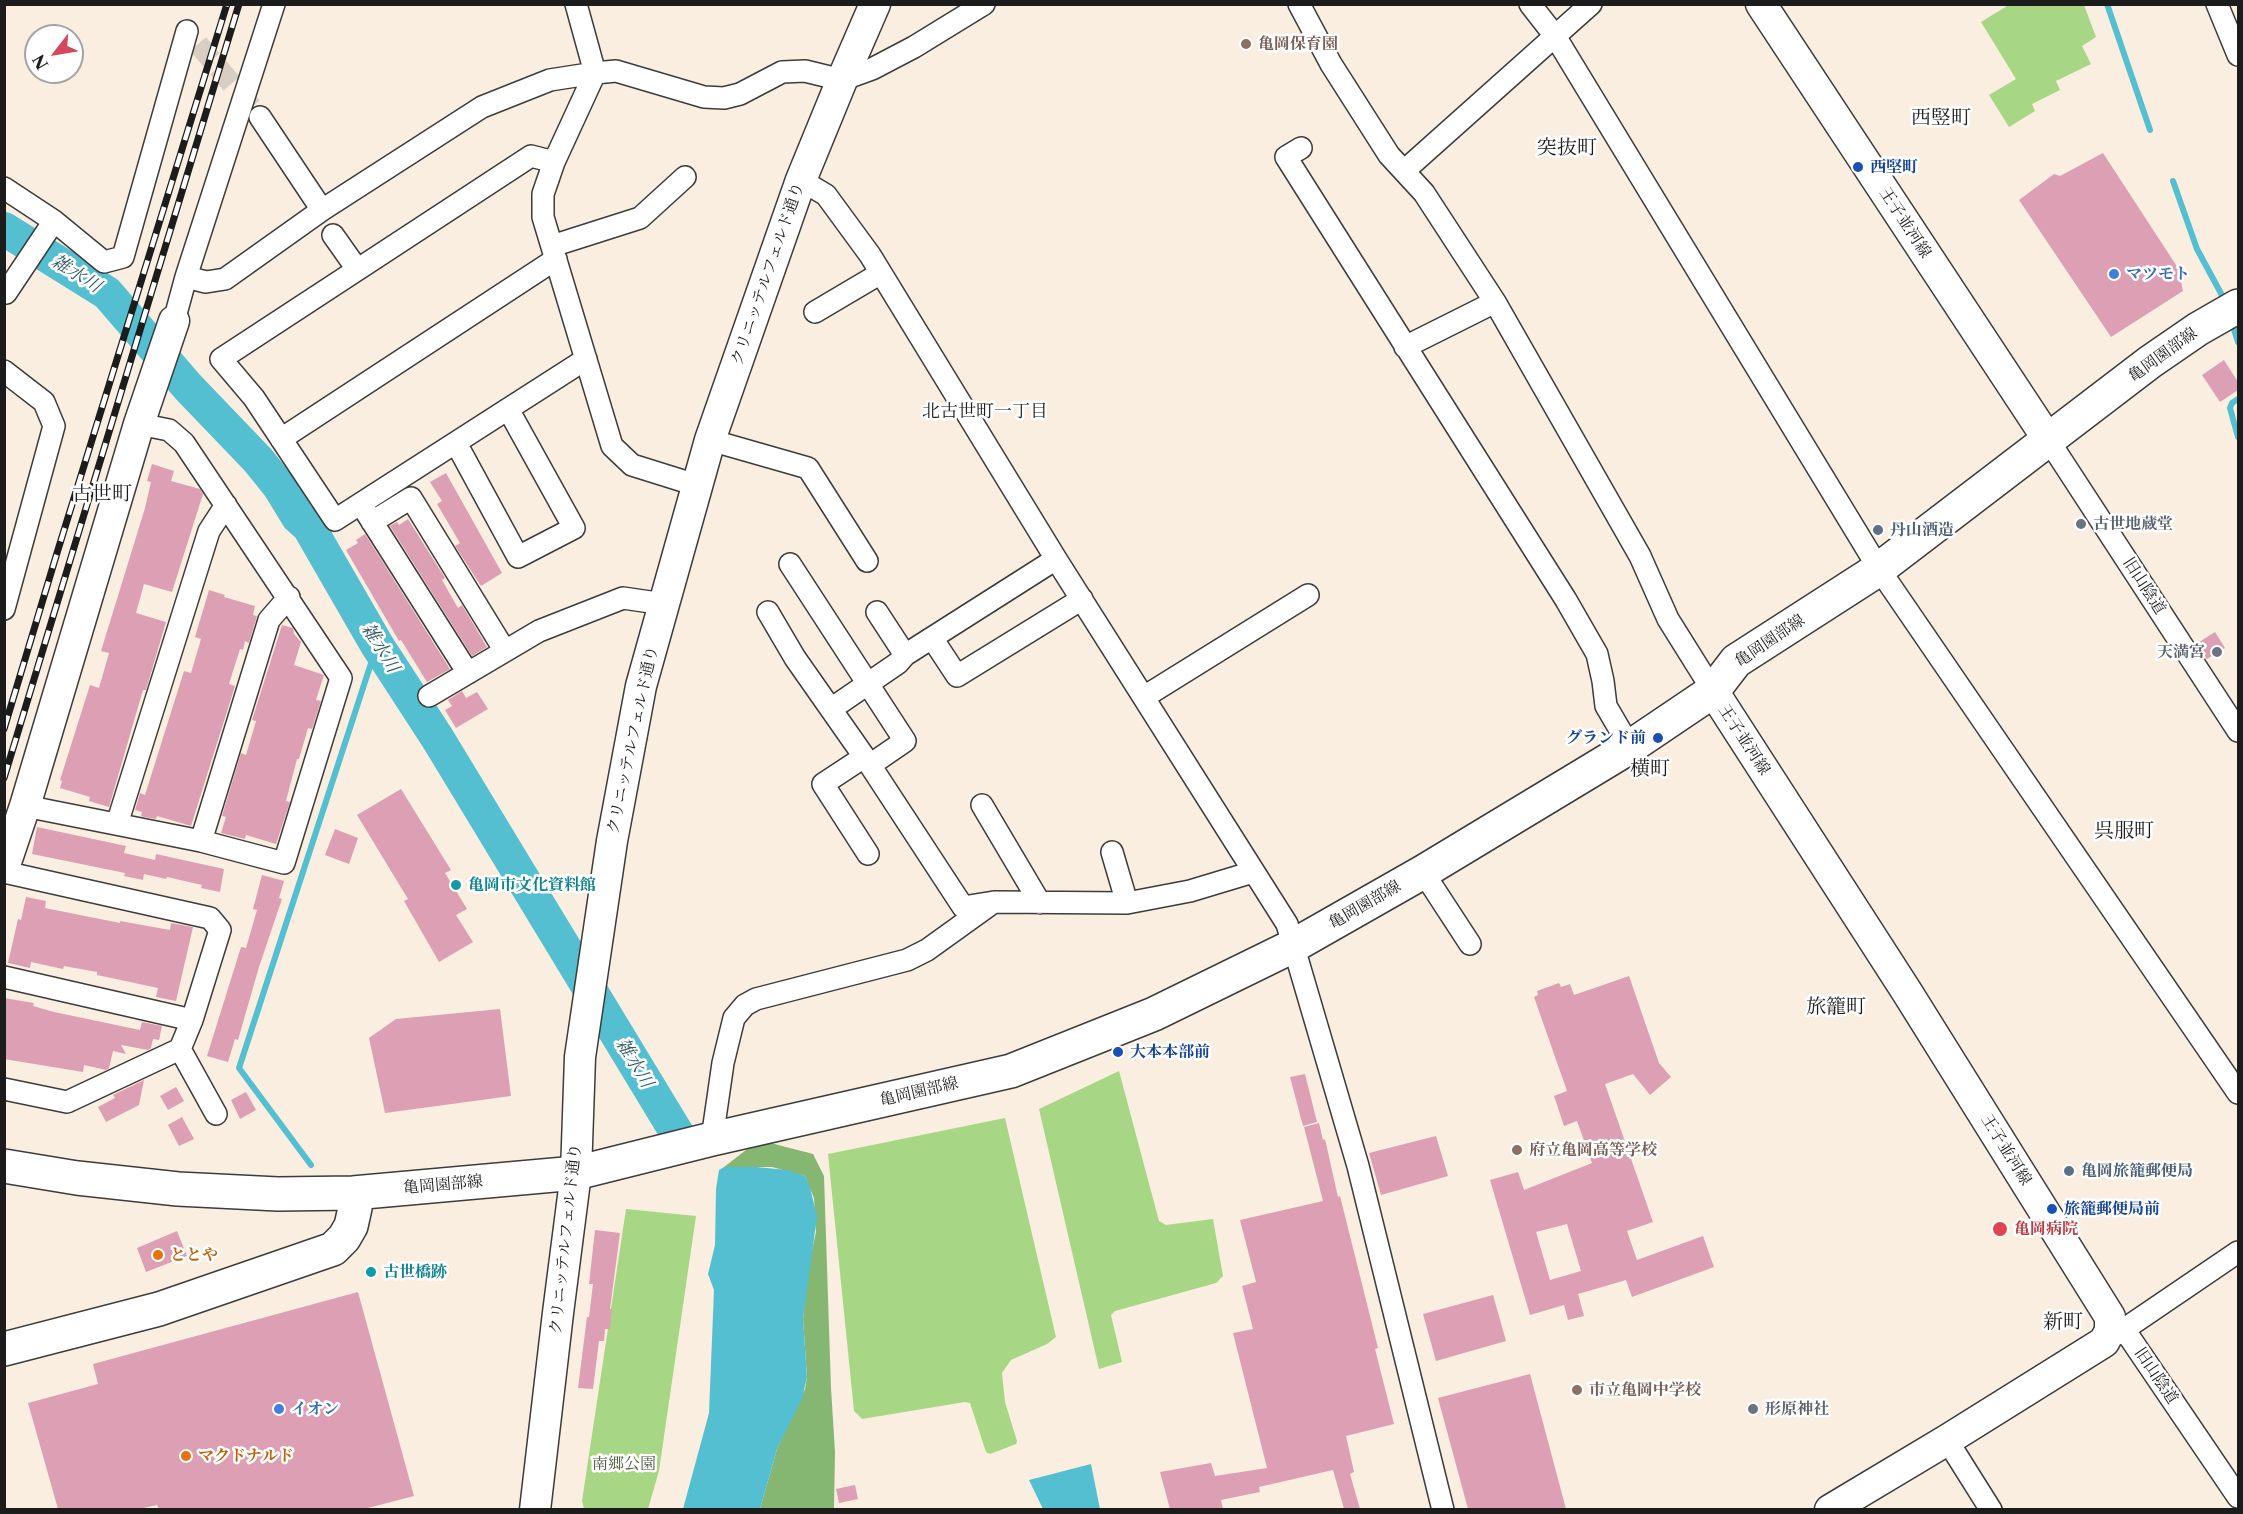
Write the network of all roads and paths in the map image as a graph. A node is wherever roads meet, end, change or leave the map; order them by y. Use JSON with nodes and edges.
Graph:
{"nodes":[{"id":1,"x":274,"y":4,"type":"edge"},
{"id":2,"x":576,"y":4,"type":"edge"},
{"id":3,"x":875,"y":4,"type":"edge"},
{"id":4,"x":984,"y":4,"type":"edge"},
{"id":5,"x":1299,"y":4,"type":"edge"},
{"id":6,"x":1530,"y":4,"type":"edge"},
{"id":7,"x":1591,"y":4,"type":"edge"},
{"id":8,"x":1761,"y":4,"type":"edge"},
{"id":9,"x":2217,"y":4,"type":"edge"},
{"id":10,"x":1555,"y":36,"type":"junction"},
{"id":11,"x":198,"y":44,"type":"dead end"},
{"id":12,"x":2238,"y":55,"type":"edge"},
{"id":13,"x":595,"y":73,"type":"junction"},
{"id":14,"x":842,"y":80,"type":"junction"},
{"id":15,"x":260,"y":117,"type":"tunnel mouth"},
{"id":16,"x":1301,"y":148,"type":"dead end"},
{"id":17,"x":554,"y":162,"type":"junction"},
{"id":18,"x":1404,"y":171,"type":"junction"},
{"id":19,"x":685,"y":177,"type":"dead end"},
{"id":20,"x":801,"y":180,"type":"junction"},
{"id":21,"x":4,"y":188,"type":"edge"},
{"id":22,"x":322,"y":210,"type":"junction"},
{"id":23,"x":54,"y":221,"type":"junction"},
{"id":24,"x":333,"y":235,"type":"dead end"},
{"id":25,"x":554,"y":252,"type":"junction"},
{"id":26,"x":357,"y":269,"type":"junction"},
{"id":27,"x":881,"y":273,"type":"junction"},
{"id":28,"x":186,"y":277,"type":"junction"},
{"id":29,"x":6,"y":293,"type":"edge"},
{"id":30,"x":1495,"y":302,"type":"junction"},
{"id":31,"x":2238,"y":306,"type":"edge"},
{"id":32,"x":815,"y":312,"type":"dead end"},
{"id":33,"x":174,"y":321,"type":"joint"},
{"id":34,"x":1405,"y":347,"type":"junction"},
{"id":35,"x":586,"y":359,"type":"junction"},
{"id":36,"x":4,"y":370,"type":"edge"},
{"id":37,"x":508,"y":409,"type":"junction"},
{"id":38,"x":139,"y":424,"type":"junction"},
{"id":39,"x":281,"y":439,"type":"junction"},
{"id":40,"x":710,"y":440,"type":"junction"},
{"id":41,"x":2049,"y":441,"type":"junction"},
{"id":42,"x":456,"y":443,"type":"junction"},
{"id":43,"x":696,"y":485,"type":"junction"},
{"id":44,"x":361,"y":504,"type":"junction"},
{"id":45,"x":226,"y":505,"type":"junction"},
{"id":46,"x":372,"y":522,"type":"junction"},
{"id":47,"x":1056,"y":559,"type":"junction"},
{"id":48,"x":867,"y":561,"type":"dead end"},
{"id":49,"x":790,"y":564,"type":"dead end"},
{"id":50,"x":1879,"y":569,"type":"junction"},
{"id":51,"x":1308,"y":595,"type":"dead end"},
{"id":52,"x":289,"y":597,"type":"junction"},
{"id":53,"x":1082,"y":599,"type":"junction"},
{"id":54,"x":664,"y":604,"type":"junction"},
{"id":55,"x":4,"y":609,"type":"edge"},
{"id":56,"x":768,"y":612,"type":"dead end"},
{"id":57,"x":877,"y":612,"type":"dead end"},
{"id":58,"x":932,"y":638,"type":"junction"},
{"id":59,"x":505,"y":651,"type":"junction"},
{"id":60,"x":905,"y":654,"type":"junction"},
{"id":61,"x":468,"y":674,"type":"junction"},
{"id":62,"x":868,"y":684,"type":"junction"},
{"id":63,"x":1713,"y":691,"type":"junction"},
{"id":64,"x":429,"y":696,"type":"dead end"},
{"id":65,"x":1144,"y":697,"type":"junction"},
{"id":66,"x":831,"y":709,"type":"junction"},
{"id":67,"x":2238,"y":731,"type":"edge"},
{"id":68,"x":1630,"y":747,"type":"junction"},
{"id":69,"x":867,"y":761,"type":"junction"},
{"id":70,"x":982,"y":805,"type":"dead end"},
{"id":71,"x":25,"y":806,"type":"junction"},
{"id":72,"x":117,"y":824,"type":"junction"},
{"id":73,"x":201,"y":841,"type":"junction"},
{"id":74,"x":1112,"y":852,"type":"dead end"},
{"id":75,"x":868,"y":854,"type":"dead end"},
{"id":76,"x":4,"y":870,"type":"edge"},
{"id":77,"x":1253,"y":872,"type":"junction"},
{"id":78,"x":1423,"y":872,"type":"junction"},
{"id":79,"x":994,"y":902,"type":"junction"},
{"id":80,"x":1040,"y":903,"type":"junction"},
{"id":81,"x":1127,"y":903,"type":"junction"},
{"id":82,"x":1470,"y":944,"type":"dead end"},
{"id":83,"x":1293,"y":946,"type":"junction"},
{"id":84,"x":4,"y":977,"type":"edge"},
{"id":85,"x":192,"y":1020,"type":"junction"},
{"id":86,"x":180,"y":1049,"type":"junction"},
{"id":87,"x":4,"y":1089,"type":"edge"},
{"id":88,"x":2238,"y":1093,"type":"edge"},
{"id":89,"x":216,"y":1114,"type":"dead end"},
{"id":90,"x":712,"y":1139,"type":"junction"},
{"id":91,"x":4,"y":1166,"type":"edge"},
{"id":92,"x":576,"y":1173,"type":"junction"},
{"id":93,"x":353,"y":1193,"type":"junction"},
{"id":94,"x":2238,"y":1252,"type":"edge"},
{"id":95,"x":2110,"y":1331,"type":"junction"},
{"id":96,"x":4,"y":1349,"type":"edge"},
{"id":97,"x":1947,"y":1440,"type":"junction"},
{"id":98,"x":2238,"y":1497,"type":"edge"},
{"id":99,"x":536,"y":1509,"type":"edge"},
{"id":100,"x":1443,"y":1509,"type":"edge"},
{"id":101,"x":1830,"y":1509,"type":"edge"},
{"id":102,"x":1991,"y":1509,"type":"edge"}],
"edges":[{"from":1,"to":28,"type":"street"},
{"from":2,"to":13,"type":"street"},
{"from":3,"to":14,"type":"street","name":"クリニッテルフェルド通り"},
{"from":4,"to":14,"type":"street"},
{"from":5,"to":18,"type":"street"},
{"from":6,"to":10,"type":"street"},
{"from":7,"to":10,"type":"street"},
{"from":8,"to":41,"type":"street","name":"王子並河線"},
{"from":9,"to":12,"type":"street"},
{"from":10,"to":18,"type":"street"},
{"from":10,"to":50,"type":"street"},
{"from":11,"to":23,"type":"street"},
{"from":13,"to":14,"type":"street"},
{"from":13,"to":17,"type":"street"},
{"from":13,"to":22,"type":"street"},
{"from":14,"to":20,"type":"street","name":"クリニッテルフェルド通り"},
{"from":15,"to":22,"type":"street"},
{"from":16,"to":34,"type":"street"},
{"from":17,"to":25,"type":"street"},
{"from":17,"to":26,"type":"street"},
{"from":18,"to":30,"type":"street"},
{"from":19,"to":25,"type":"street"},
{"from":20,"to":27,"type":"street"},
{"from":20,"to":40,"type":"street","name":"クリニッテルフェルド通り"},
{"from":21,"to":23,"type":"street"},
{"from":22,"to":28,"type":"street"},
{"from":23,"to":29,"type":"street"},
{"from":24,"to":26,"type":"street"},
{"from":25,"to":35,"type":"street"},
{"from":25,"to":39,"type":"street"},
{"from":26,"to":39,"type":"street"},
{"from":27,"to":32,"type":"street"},
{"from":27,"to":47,"type":"street"},
{"from":28,"to":33,"type":"street"},
{"from":30,"to":34,"type":"street"},
{"from":30,"to":63,"type":"street"},
{"from":31,"to":41,"type":"main road","name":"亀岡園部線"},
{"from":33,"to":38,"type":"street"},
{"from":34,"to":68,"type":"street"},
{"from":35,"to":37,"type":"street"},
{"from":35,"to":43,"type":"street"},
{"from":36,"to":55,"type":"street"},
{"from":37,"to":42,"type":"street"},
{"from":37,"to":42,"type":"street"},
{"from":38,"to":45,"type":"street"},
{"from":38,"to":71,"type":"street"},
{"from":39,"to":44,"type":"street"},
{"from":40,"to":43,"type":"street","name":"クリニッテルフェルド通り"},
{"from":40,"to":48,"type":"street"},
{"from":41,"to":50,"type":"main road","name":"亀岡園部線"},
{"from":41,"to":67,"type":"street","name":"旧山陰道"},
{"from":42,"to":44,"type":"street"},
{"from":43,"to":54,"type":"street","name":"クリニッテルフェルド通り"},
{"from":44,"to":46,"type":"street"},
{"from":45,"to":52,"type":"street"},
{"from":45,"to":72,"type":"street"},
{"from":46,"to":59,"type":"street"},
{"from":46,"to":61,"type":"street"},
{"from":47,"to":53,"type":"street"},
{"from":47,"to":58,"type":"street"},
{"from":49,"to":62,"type":"street"},
{"from":50,"to":63,"type":"main road","name":"亀岡園部線"},
{"from":50,"to":88,"type":"street"},
{"from":51,"to":65,"type":"street"},
{"from":52,"to":73,"type":"street"},
{"from":52,"to":73,"type":"street"},
{"from":53,"to":58,"type":"street"},
{"from":53,"to":65,"type":"street"},
{"from":54,"to":59,"type":"street"},
{"from":54,"to":92,"type":"street","name":"クリニッテルフェルド通り"},
{"from":56,"to":66,"type":"street"},
{"from":57,"to":60,"type":"street"},
{"from":58,"to":60,"type":"street"},
{"from":59,"to":61,"type":"street"},
{"from":60,"to":62,"type":"street"},
{"from":61,"to":64,"type":"street"},
{"from":62,"to":66,"type":"street"},
{"from":62,"to":69,"type":"street"},
{"from":63,"to":68,"type":"main road","name":"亀岡園部線"},
{"from":63,"to":95,"type":"street","name":"王子並河線"},
{"from":65,"to":77,"type":"street"},
{"from":66,"to":69,"type":"street"},
{"from":68,"to":78,"type":"main road","name":"亀岡園部線"},
{"from":69,"to":75,"type":"street"},
{"from":69,"to":79,"type":"street"},
{"from":70,"to":80,"type":"street"},
{"from":71,"to":72,"type":"street"},
{"from":71,"to":76,"type":"street"},
{"from":72,"to":73,"type":"street"},
{"from":74,"to":81,"type":"street"},
{"from":76,"to":85,"type":"street"},
{"from":77,"to":81,"type":"street"},
{"from":77,"to":83,"type":"street"},
{"from":78,"to":82,"type":"street"},
{"from":78,"to":83,"type":"main road","name":"亀岡園部線"},
{"from":79,"to":80,"type":"street"},
{"from":79,"to":90,"type":"street"},
{"from":80,"to":81,"type":"street"},
{"from":83,"to":90,"type":"main road","name":"亀岡園部線"},
{"from":83,"to":100,"type":"street"},
{"from":84,"to":85,"type":"street"},
{"from":85,"to":86,"type":"street"},
{"from":86,"to":87,"type":"street"},
{"from":86,"to":89,"type":"street"},
{"from":90,"to":92,"type":"main road","name":"亀岡園部線"},
{"from":91,"to":93,"type":"main road","name":"亀岡園部線"},
{"from":92,"to":93,"type":"main road","name":"亀岡園部線"},
{"from":92,"to":99,"type":"street","name":"クリニッテルフェルド通り"},
{"from":93,"to":96,"type":"main road"},
{"from":94,"to":95,"type":"street"},
{"from":95,"to":97,"type":"street"},
{"from":95,"to":98,"type":"street","name":"旧山陰道"},
{"from":97,"to":101,"type":"street"},
{"from":97,"to":102,"type":"street"}]}
